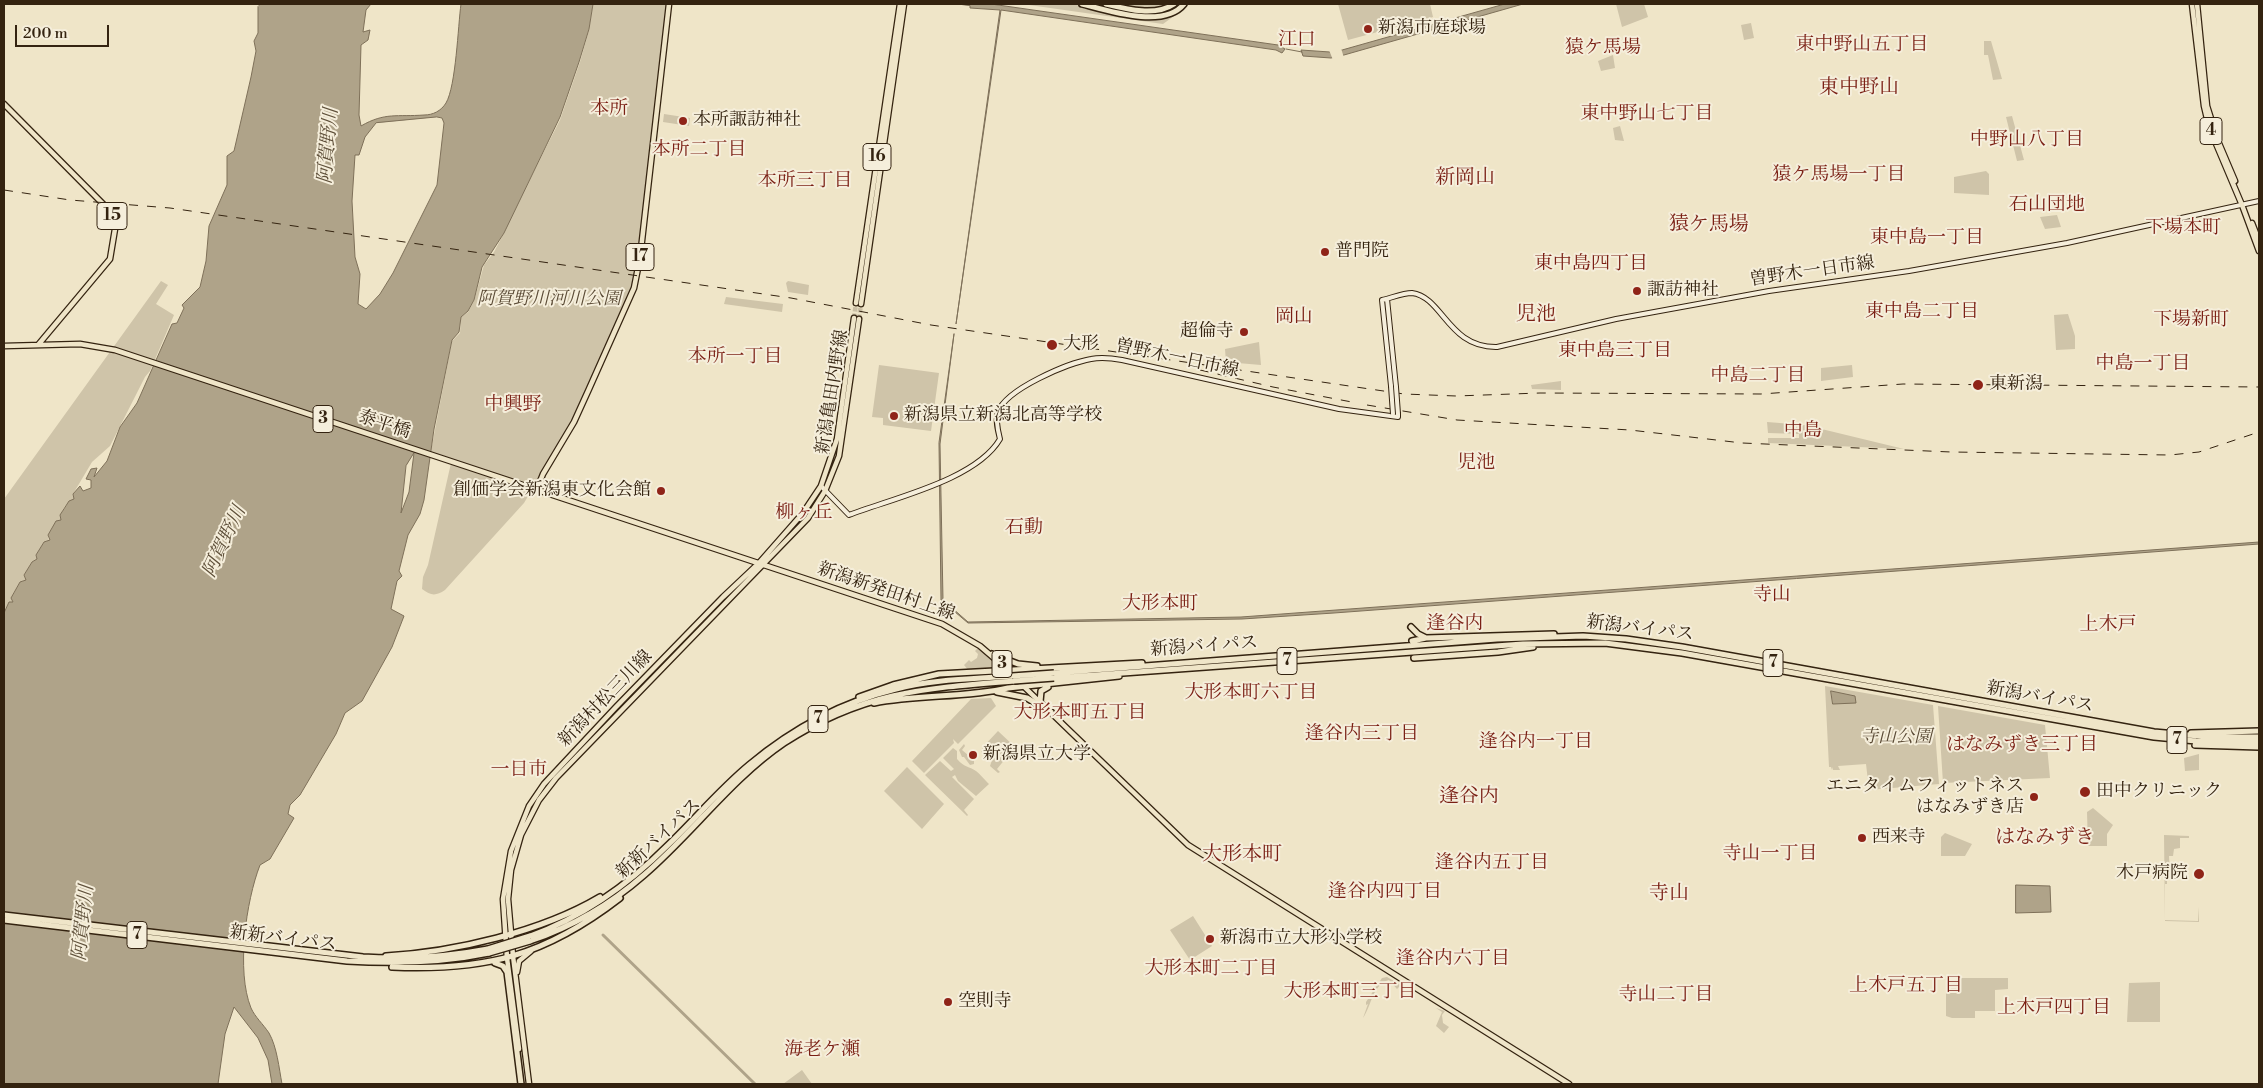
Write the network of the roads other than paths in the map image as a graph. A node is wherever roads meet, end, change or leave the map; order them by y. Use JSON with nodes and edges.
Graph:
{"nodes":[{"id":1,"x":669,"y":4,"type":"edge"},
{"id":2,"x":900,"y":4,"type":"edge"},
{"id":3,"x":904,"y":4,"type":"edge"},
{"id":4,"x":1082,"y":4,"type":"edge"},
{"id":5,"x":1106,"y":4,"type":"edge"},
{"id":6,"x":1174,"y":4,"type":"edge"},
{"id":7,"x":1184,"y":4,"type":"edge"},
{"id":8,"x":2192,"y":4,"type":"edge"},
{"id":9,"x":2197,"y":4,"type":"edge"},
{"id":10,"x":901,"y":12,"type":"junction"},
{"id":11,"x":4,"y":104,"type":"edge"},
{"id":12,"x":2259,"y":201,"type":"edge"},
{"id":13,"x":2244,"y":204,"type":"junction"},
{"id":14,"x":2259,"y":241,"type":"edge"},
{"id":15,"x":2259,"y":250,"type":"edge"},
{"id":16,"x":1387,"y":298,"type":"junction"},
{"id":17,"x":859,"y":303,"type":"tunnel mouth"},
{"id":18,"x":38,"y":345,"type":"junction"},
{"id":19,"x":4,"y":346,"type":"edge"},
{"id":20,"x":1395,"y":416,"type":"junction"},
{"id":21,"x":821,"y":486,"type":"junction"},
{"id":22,"x":537,"y":489,"type":"junction"},
{"id":23,"x":826,"y":491,"type":"junction"},
{"id":24,"x":762,"y":564,"type":"junction"},
{"id":25,"x":1411,"y":627,"type":"dead end"},
{"id":26,"x":1570,"y":636,"type":"junction"},
{"id":27,"x":1426,"y":638,"type":"junction"},
{"id":28,"x":1412,"y":641,"type":"dead end"},
{"id":29,"x":1561,"y":643,"type":"junction"},
{"id":30,"x":1408,"y":649,"type":"junction"},
{"id":31,"x":992,"y":654,"type":"junction"},
{"id":32,"x":1414,"y":658,"type":"dead end"},
{"id":33,"x":1170,"y":664,"type":"junction"},
{"id":34,"x":1050,"y":667,"type":"junction"},
{"id":35,"x":1167,"y":670,"type":"junction"},
{"id":36,"x":1054,"y":675,"type":"junction"},
{"id":37,"x":1012,"y":676,"type":"junction"},
{"id":38,"x":1080,"y":681,"type":"junction"},
{"id":39,"x":964,"y":682,"type":"junction"},
{"id":40,"x":1023,"y":686,"type":"junction"},
{"id":41,"x":991,"y":692,"type":"junction"},
{"id":42,"x":1040,"y":702,"type":"junction"},
{"id":43,"x":855,"y":706,"type":"junction"},
{"id":44,"x":833,"y":711,"type":"junction"},
{"id":45,"x":1051,"y":712,"type":"junction"},
{"id":46,"x":2124,"y":727,"type":"junction"},
{"id":47,"x":2095,"y":728,"type":"junction"},
{"id":48,"x":2259,"y":731,"type":"edge"},
{"id":49,"x":2259,"y":737,"type":"edge"},
{"id":50,"x":2259,"y":742,"type":"edge"},
{"id":51,"x":2259,"y":747,"type":"edge"},
{"id":52,"x":702,"y":815,"type":"junction"},
{"id":53,"x":642,"y":873,"type":"junction"},
{"id":54,"x":4,"y":915,"type":"edge"},
{"id":55,"x":4,"y":920,"type":"edge"},
{"id":56,"x":508,"y":933,"type":"junction"},
{"id":57,"x":546,"y":944,"type":"junction"},
{"id":58,"x":269,"y":948,"type":"junction"},
{"id":59,"x":489,"y":951,"type":"junction"},
{"id":60,"x":363,"y":957,"type":"junction"},
{"id":61,"x":510,"y":957,"type":"junction"},
{"id":62,"x":347,"y":961,"type":"junction"},
{"id":63,"x":478,"y":965,"type":"junction"},
{"id":64,"x":518,"y":997,"type":"junction"},
{"id":65,"x":522,"y":1084,"type":"edge"},
{"id":66,"x":529,"y":1084,"type":"edge"},
{"id":67,"x":1568,"y":1084,"type":"edge"}],
"edges":[{"from":1,"to":22,"type":"main road","number":"17"},
{"from":2,"to":10,"type":"main road","number":"16"},
{"from":3,"to":10,"type":"main road","number":"16"},
{"from":4,"to":7,"type":"highway"},
{"from":5,"to":6,"type":"highway"},
{"from":8,"to":13,"type":"main road","number":"4"},
{"from":9,"to":13,"type":"main road","number":"4"},
{"from":10,"to":17,"type":"main road","number":"16"},
{"from":11,"to":18,"type":"main road","number":"15"},
{"from":12,"to":13,"type":"main road","name":"曽野木一日市線"},
{"from":13,"to":14,"type":"main road","number":"4"},
{"from":13,"to":15,"type":"main road","number":"4"},
{"from":13,"to":16,"type":"main road","name":"曽野木一日市線"},
{"from":16,"to":20,"type":"main road","bridge":true},
{"from":16,"to":20,"type":"main road","name":"曽野木一日市線","bridge":true},
{"from":18,"to":19,"type":"main road","number":"3"},
{"from":18,"to":22,"type":"main road","name":"泰平橋","number":"3"},
{"from":20,"to":23,"type":"main road","name":"曽野木一日市線"},
{"from":21,"to":23,"type":"main road","name":"曽野木一日市線"},
{"from":21,"to":23,"type":"main road","name":"新潟亀田内野線"},
{"from":21,"to":24,"type":"main road","name":"新潟亀田内野線"},
{"from":22,"to":24,"type":"main road","number":"3"},
{"from":23,"to":24,"type":"main road","name":"新潟亀田内野線"},
{"from":24,"to":31,"type":"main road","name":"新潟新発田村上線","number":"3"},
{"from":24,"to":56,"type":"main road","name":"新潟村松三川線"},
{"from":25,"to":27,"type":"highway"},
{"from":26,"to":27,"type":"highway"},
{"from":26,"to":30,"type":"highway","name":"新潟バイパス","number":"7"},
{"from":26,"to":46,"type":"highway","name":"新潟バイパス","number":"7"},
{"from":27,"to":28,"type":"highway"},
{"from":29,"to":30,"type":"highway","name":"新潟バイパス","number":"7"},
{"from":29,"to":32,"type":"highway"},
{"from":29,"to":47,"type":"highway","name":"新潟バイパス","number":"7"},
{"from":30,"to":33,"type":"highway","name":"新潟バイパス","number":"7"},
{"from":30,"to":35,"type":"highway","name":"新潟バイパス","number":"7"},
{"from":31,"to":34,"type":"highway"},
{"from":31,"to":37,"type":"main road","name":"新潟新発田村上線","number":"3"},
{"from":33,"to":34,"type":"highway"},
{"from":33,"to":36,"type":"highway","name":"新潟バイパス","number":"7"},
{"from":34,"to":37,"type":"highway"},
{"from":35,"to":36,"type":"highway","name":"新潟バイパス","number":"7"},
{"from":35,"to":38,"type":"highway"},
{"from":36,"to":37,"type":"highway","name":"新潟バイパス","number":"7","bridge":true},
{"from":37,"to":39,"type":"highway","name":"新新バイパス","number":"7"},
{"from":37,"to":40,"type":"main road","name":"新潟新発田村上線","number":"3"},
{"from":37,"to":44,"type":"highway"},
{"from":38,"to":40,"type":"highway"},
{"from":38,"to":42,"type":"highway"},
{"from":39,"to":43,"type":"highway","name":"新新バイパス","number":"7"},
{"from":39,"to":44,"type":"highway","name":"新新バイパス","number":"7"},
{"from":40,"to":41,"type":"highway"},
{"from":40,"to":42,"type":"main road","name":"新潟新発田村上線","number":"3"},
{"from":41,"to":43,"type":"highway"},
{"from":41,"to":45,"type":"highway"},
{"from":42,"to":45,"type":"main road","name":"新潟新発田村上線","number":"3"},
{"from":43,"to":52,"type":"highway","name":"新新バイパス","number":"7"},
{"from":44,"to":52,"type":"highway","name":"新新バイパス","number":"7"},
{"from":45,"to":67,"type":"main road","name":"新潟新発田村上線","number":"3"},
{"from":46,"to":48,"type":"highway"},
{"from":46,"to":49,"type":"highway","name":"新潟バイパス","number":"7"},
{"from":47,"to":50,"type":"highway","name":"新潟バイパス","number":"7"},
{"from":47,"to":51,"type":"highway"},
{"from":52,"to":53,"type":"highway","name":"新新バイパス","number":"7"},
{"from":53,"to":56,"type":"highway"},
{"from":53,"to":57,"type":"highway"},
{"from":53,"to":59,"type":"highway","name":"新新バイパス","number":"7","bridge":true},
{"from":54,"to":58,"type":"highway","name":"新新バイパス","number":"7"},
{"from":55,"to":58,"type":"highway","name":"新新バイパス","number":"7"},
{"from":56,"to":60,"type":"highway"},
{"from":56,"to":61,"type":"main road","name":"新潟村松三川線"},
{"from":57,"to":61,"type":"highway"},
{"from":57,"to":64,"type":"main road"},
{"from":58,"to":60,"type":"highway","name":"新新バイパス","number":"7"},
{"from":58,"to":62,"type":"highway","name":"新新バイパス","number":"7"},
{"from":59,"to":60,"type":"highway","name":"新新バイパス","number":"7"},
{"from":59,"to":62,"type":"highway","name":"新新バイパス","number":"7"},
{"from":61,"to":63,"type":"highway"},
{"from":61,"to":64,"type":"main road","name":"新潟村松三川線"},
{"from":61,"to":65,"type":"main road","name":"新潟村松三川線"},
{"from":62,"to":63,"type":"highway"},
{"from":63,"to":65,"type":"highway"},
{"from":64,"to":66,"type":"main road","name":"新潟村松三川線"}]}
